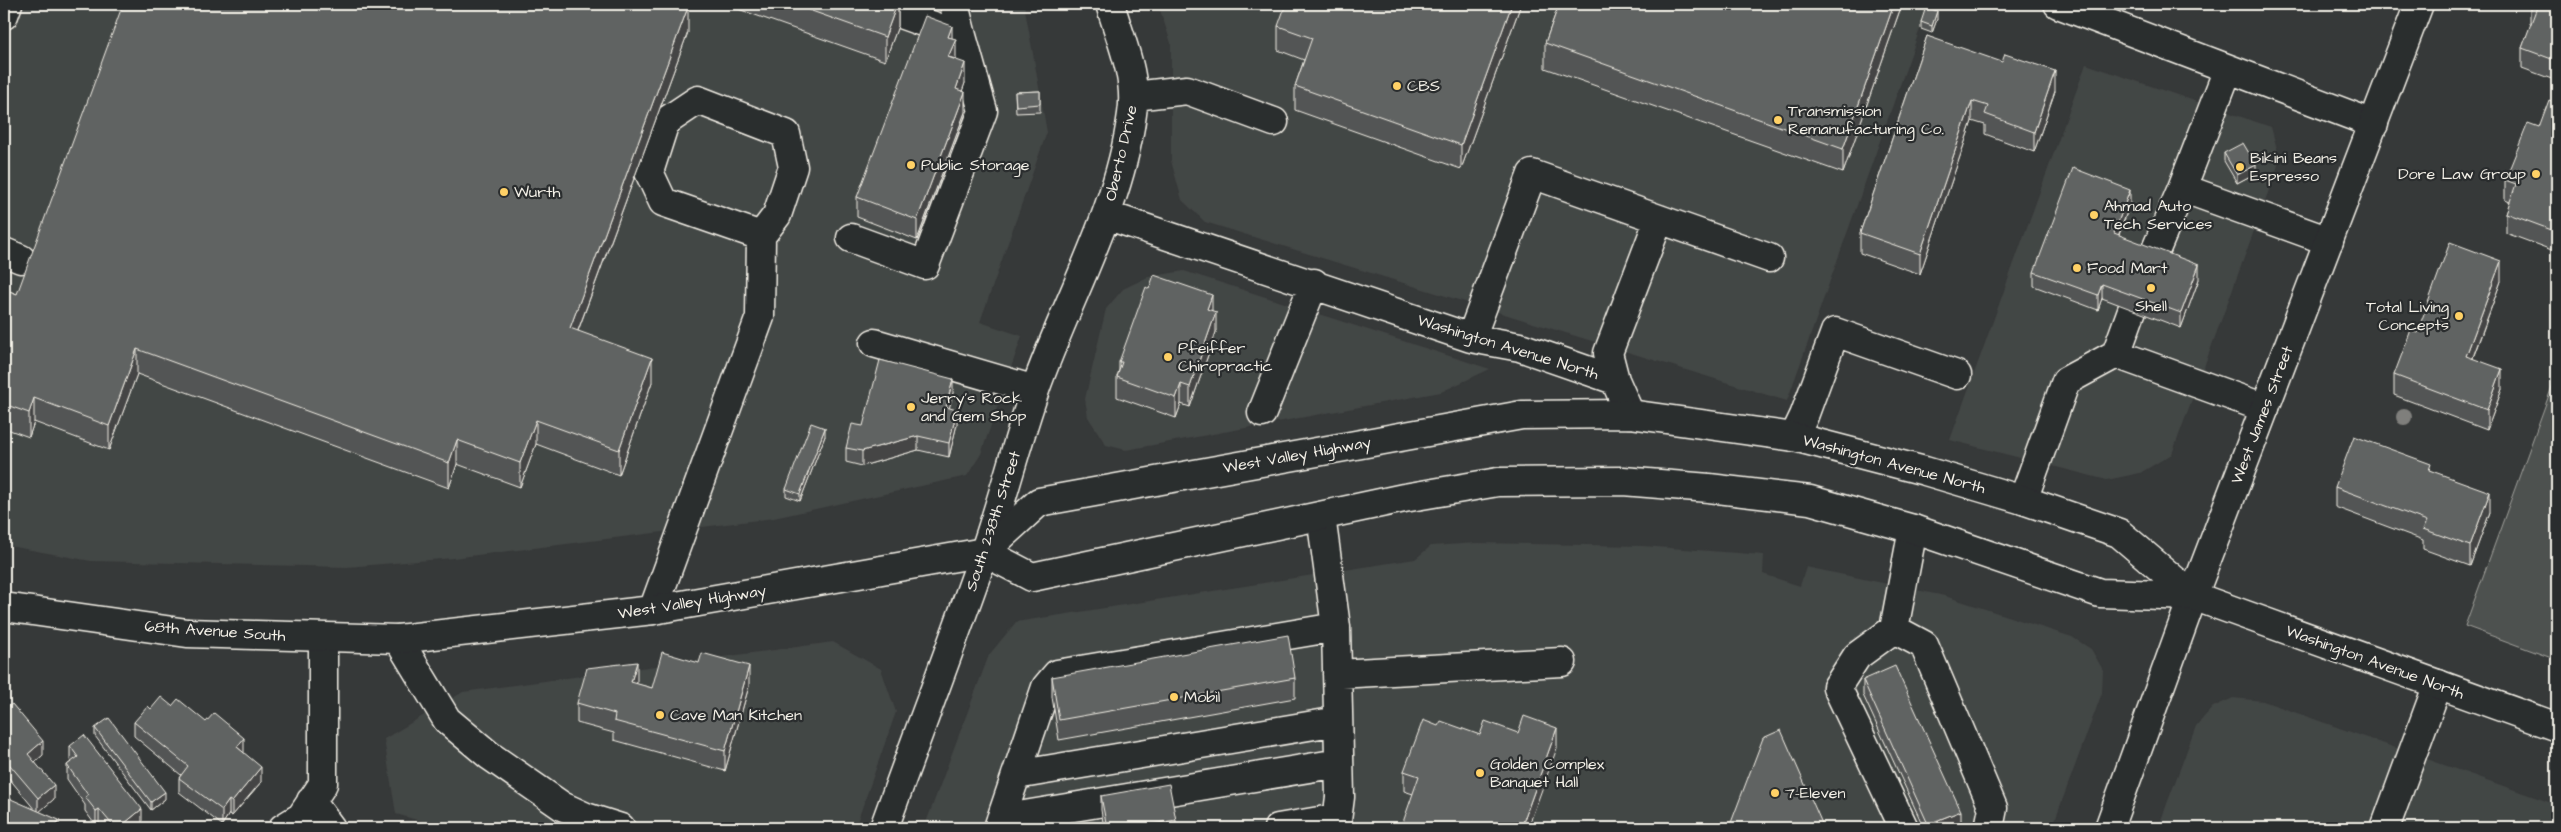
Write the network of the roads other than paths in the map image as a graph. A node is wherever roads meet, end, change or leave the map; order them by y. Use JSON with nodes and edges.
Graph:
{"nodes":[{"id":1,"x":8,"y":4,"type":"edge"},
{"id":2,"x":872,"y":4,"type":"edge"},
{"id":3,"x":954,"y":4,"type":"edge"},
{"id":4,"x":1110,"y":4,"type":"edge"},
{"id":5,"x":2058,"y":4,"type":"edge"},
{"id":6,"x":2419,"y":4,"type":"edge"},
{"id":7,"x":4,"y":15,"type":"edge"},
{"id":8,"x":962,"y":36,"type":"junction"},
{"id":9,"x":2228,"y":68,"type":"junction"},
{"id":10,"x":1134,"y":96,"type":"junction"},
{"id":11,"x":1274,"y":122,"type":"dead end"},
{"id":12,"x":2374,"y":124,"type":"junction"},
{"id":13,"x":2182,"y":188,"type":"junction"},
{"id":14,"x":1106,"y":215,"type":"junction"},
{"id":15,"x":1659,"y":219,"type":"junction"},
{"id":16,"x":761,"y":236,"type":"junction"},
{"id":17,"x":851,"y":238,"type":"dead end"},
{"id":18,"x":2329,"y":241,"type":"junction"},
{"id":19,"x":1769,"y":258,"type":"dead end"},
{"id":20,"x":2151,"y":261,"type":"edge"},
{"id":21,"x":1314,"y":283,"type":"junction"},
{"id":22,"x":2132,"y":310,"type":"edge"},
{"id":23,"x":1471,"y":338,"type":"junction"},
{"id":24,"x":874,"y":343,"type":"dead end"},
{"id":25,"x":2116,"y":354,"type":"junction"},
{"id":26,"x":1957,"y":375,"type":"dead end"},
{"id":27,"x":1615,"y":380,"type":"junction"},
{"id":28,"x":1035,"y":390,"type":"junction"},
{"id":29,"x":2265,"y":408,"type":"junction"},
{"id":30,"x":1262,"y":413,"type":"dead end"},
{"id":31,"x":1630,"y":414,"type":"junction"},
{"id":32,"x":1794,"y":437,"type":"junction"},
{"id":33,"x":2022,"y":500,"type":"junction"},
{"id":34,"x":1321,"y":516,"type":"junction"},
{"id":35,"x":1913,"y":529,"type":"junction"},
{"id":36,"x":984,"y":552,"type":"junction"},
{"id":37,"x":2193,"y":596,"type":"junction"},
{"id":38,"x":4,"y":608,"type":"edge"},
{"id":39,"x":653,"y":610,"type":"junction"},
{"id":40,"x":1336,"y":627,"type":"junction"},
{"id":41,"x":1894,"y":629,"type":"junction"},
{"id":42,"x":323,"y":638,"type":"junction"},
{"id":43,"x":398,"y":640,"type":"junction"},
{"id":44,"x":1562,"y":662,"type":"dead end"},
{"id":45,"x":1337,"y":674,"type":"junction"},
{"id":46,"x":2438,"y":684,"type":"junction"},
{"id":47,"x":1338,"y":721,"type":"junction"},
{"id":48,"x":2557,"y":727,"type":"edge"},
{"id":49,"x":1339,"y":764,"type":"junction"},
{"id":50,"x":1016,"y":775,"type":"junction"},
{"id":51,"x":311,"y":801,"type":"junction"},
{"id":52,"x":1337,"y":823,"type":"edge"},
{"id":53,"x":999,"y":824,"type":"edge"},
{"id":54,"x":283,"y":828,"type":"edge"},
{"id":55,"x":331,"y":828,"type":"edge"},
{"id":56,"x":621,"y":828,"type":"edge"},
{"id":57,"x":884,"y":828,"type":"edge"},
{"id":58,"x":1278,"y":828,"type":"edge"},
{"id":59,"x":1904,"y":828,"type":"edge"},
{"id":60,"x":1989,"y":828,"type":"edge"},
{"id":61,"x":2109,"y":828,"type":"edge"},
{"id":62,"x":2385,"y":828,"type":"edge"}],
"edges":[{"from":1,"to":7,"type":"main road"},
{"from":2,"to":8,"type":"main road"},
{"from":3,"to":8,"type":"main road"},
{"from":4,"to":10,"type":"main road","name":"Oberto Drive"},
{"from":5,"to":9,"type":"main road"},
{"from":6,"to":12,"type":"main road","name":"West James Street"},
{"from":8,"to":17,"type":"main road"},
{"from":9,"to":12,"type":"main road"},
{"from":9,"to":13,"type":"main road"},
{"from":10,"to":11,"type":"main road"},
{"from":10,"to":14,"type":"main road","name":"Oberto Drive"},
{"from":12,"to":18,"type":"main road","name":"West James Street"},
{"from":13,"to":18,"type":"main road"},
{"from":13,"to":20,"type":"main road"},
{"from":14,"to":21,"type":"main road","name":"Washington Avenue North"},
{"from":14,"to":28,"type":"main road","name":"South 238th Street"},
{"from":15,"to":19,"type":"main road"},
{"from":15,"to":23,"type":"main road"},
{"from":15,"to":27,"type":"main road"},
{"from":16,"to":16,"type":"main road"},
{"from":16,"to":39,"type":"main road"},
{"from":18,"to":29,"type":"main road","name":"West James Street"},
{"from":21,"to":23,"type":"main road","name":"Washington Avenue North"},
{"from":21,"to":30,"type":"main road"},
{"from":22,"to":25,"type":"main road"},
{"from":23,"to":27,"type":"main road","name":"Washington Avenue North"},
{"from":24,"to":28,"type":"main road"},
{"from":25,"to":29,"type":"main road"},
{"from":25,"to":33,"type":"main road"},
{"from":26,"to":32,"type":"main road"},
{"from":27,"to":31,"type":"main road","name":"Washington Avenue North"},
{"from":28,"to":36,"type":"main road","name":"South 238th Street"},
{"from":29,"to":37,"type":"main road","name":"West James Street"},
{"from":31,"to":32,"type":"main road","name":"Washington Avenue North"},
{"from":31,"to":36,"type":"main road","name":"West Valley Highway"},
{"from":32,"to":33,"type":"main road","name":"Washington Avenue North"},
{"from":33,"to":37,"type":"main road","name":"Washington Avenue North"},
{"from":34,"to":35,"type":"main road","name":"Washington Avenue North"},
{"from":34,"to":36,"type":"main road"},
{"from":34,"to":40,"type":"main road"},
{"from":35,"to":37,"type":"main road","name":"Washington Avenue North"},
{"from":35,"to":41,"type":"main road"},
{"from":36,"to":39,"type":"main road","name":"West Valley Highway"},
{"from":36,"to":57,"type":"main road","name":"South 238th Street"},
{"from":37,"to":46,"type":"main road","name":"Washington Avenue North"},
{"from":37,"to":61,"type":"main road","name":"West James Street"},
{"from":38,"to":42,"type":"main road","name":"68th Avenue South"},
{"from":39,"to":43,"type":"main road","name":"West Valley Highway"},
{"from":40,"to":45,"type":"main road"},
{"from":40,"to":50,"type":"main road"},
{"from":41,"to":59,"type":"main road"},
{"from":41,"to":60,"type":"main road"},
{"from":42,"to":43,"type":"main road","name":"68th Avenue South"},
{"from":42,"to":51,"type":"main road"},
{"from":43,"to":56,"type":"main road"},
{"from":44,"to":45,"type":"main road"},
{"from":45,"to":47,"type":"main road"},
{"from":46,"to":48,"type":"main road","name":"Washington Avenue North"},
{"from":46,"to":62,"type":"main road"},
{"from":47,"to":49,"type":"main road"},
{"from":47,"to":50,"type":"main road"},
{"from":49,"to":52,"type":"main road"},
{"from":49,"to":53,"type":"main road"},
{"from":50,"to":53,"type":"main road"},
{"from":51,"to":54,"type":"main road"},
{"from":51,"to":55,"type":"main road"},
{"from":52,"to":58,"type":"main road"}]}
